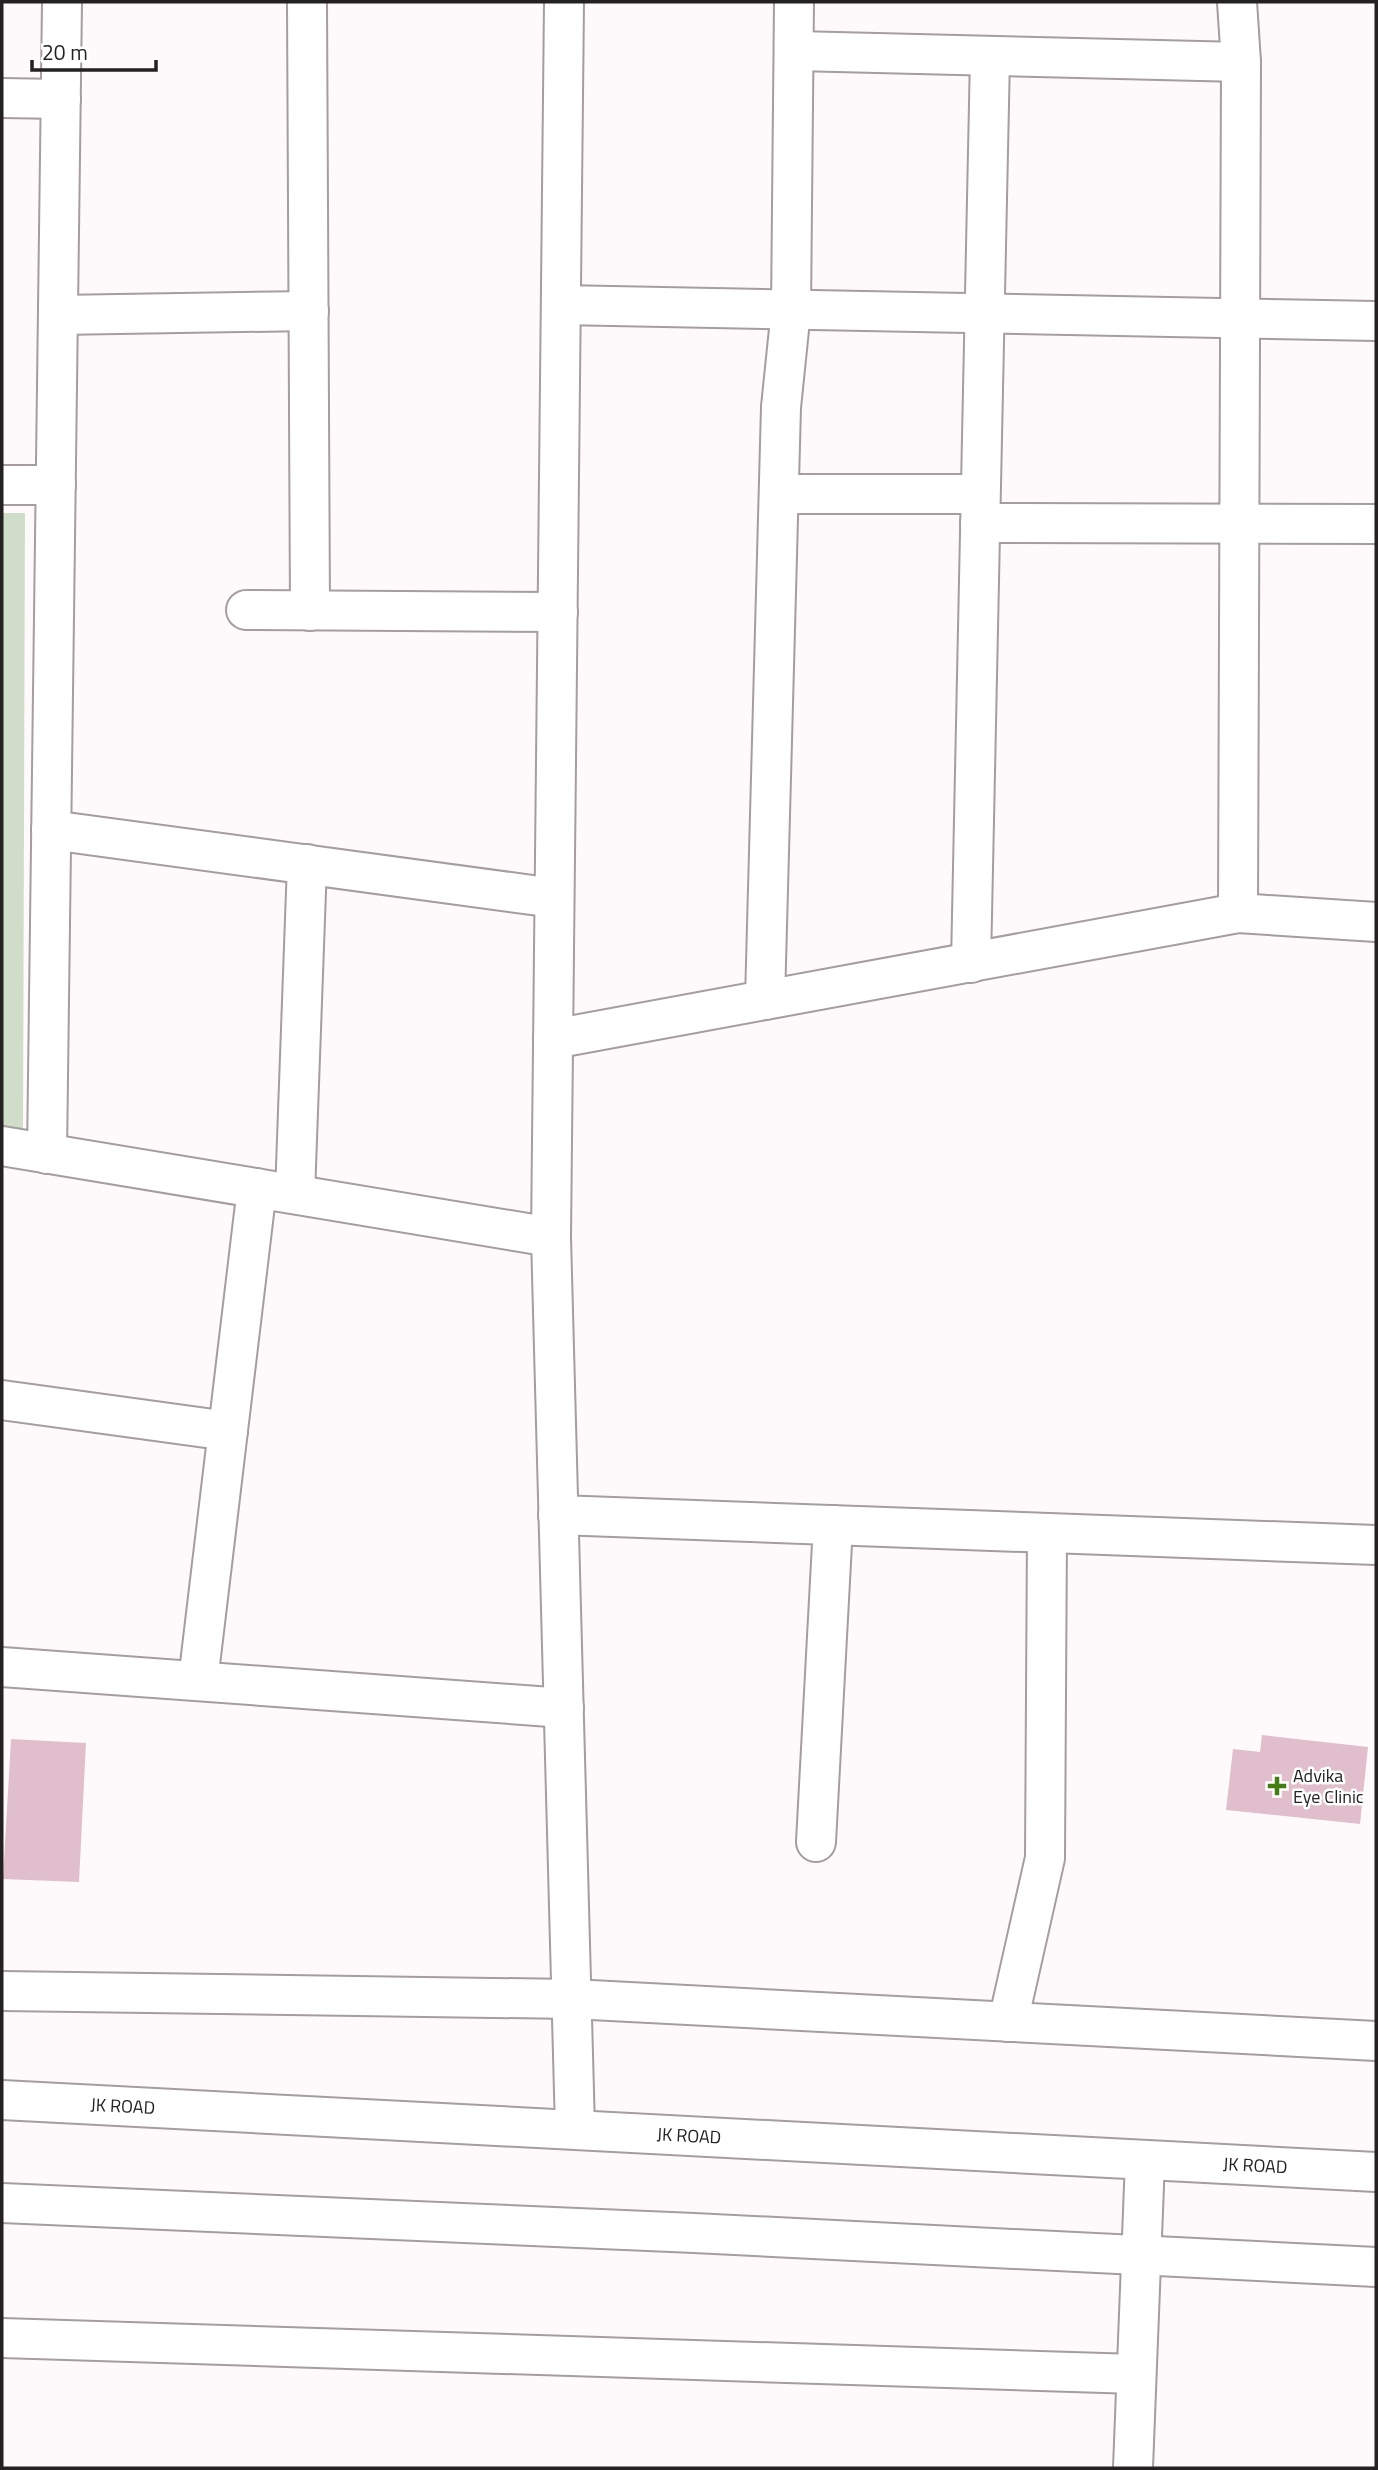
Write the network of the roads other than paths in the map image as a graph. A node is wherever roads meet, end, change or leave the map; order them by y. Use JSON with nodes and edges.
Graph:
{"nodes":[{"id":1,"x":62,"y":2,"type":"edge"},
{"id":2,"x":307,"y":2,"type":"edge"},
{"id":3,"x":564,"y":2,"type":"edge"},
{"id":4,"x":794,"y":2,"type":"edge"},
{"id":5,"x":1237,"y":2,"type":"edge"},
{"id":6,"x":796,"y":51,"type":"junction"},
{"id":7,"x":990,"y":56,"type":"junction"},
{"id":8,"x":1241,"y":62,"type":"junction"},
{"id":9,"x":2,"y":98,"type":"edge"},
{"id":10,"x":61,"y":99,"type":"junction"},
{"id":11,"x":561,"y":305,"type":"junction"},
{"id":12,"x":791,"y":310,"type":"junction"},
{"id":13,"x":309,"y":311,"type":"junction"},
{"id":14,"x":984,"y":313,"type":"junction"},
{"id":15,"x":58,"y":315,"type":"junction"},
{"id":16,"x":1240,"y":318,"type":"junction"},
{"id":17,"x":1376,"y":321,"type":"edge"},
{"id":18,"x":2,"y":485,"type":"edge"},
{"id":19,"x":56,"y":485,"type":"junction"},
{"id":20,"x":779,"y":494,"type":"junction"},
{"id":21,"x":980,"y":509,"type":"junction"},
{"id":22,"x":1239,"y":523,"type":"junction"},
{"id":23,"x":1376,"y":524,"type":"edge"},
{"id":24,"x":246,"y":610,"type":"dead end"},
{"id":25,"x":310,"y":611,"type":"junction"},
{"id":26,"x":558,"y":612,"type":"junction"},
{"id":27,"x":51,"y":831,"type":"junction"},
{"id":28,"x":307,"y":864,"type":"junction"},
{"id":29,"x":554,"y":898,"type":"junction"},
{"id":30,"x":1238,"y":914,"type":"junction"},
{"id":31,"x":1376,"y":922,"type":"edge"},
{"id":32,"x":971,"y":962,"type":"junction"},
{"id":33,"x":765,"y":1000,"type":"junction"},
{"id":34,"x":553,"y":1039,"type":"junction"},
{"id":35,"x":2,"y":1146,"type":"edge"},
{"id":36,"x":47,"y":1154,"type":"junction"},
{"id":37,"x":257,"y":1188,"type":"junction"},
{"id":38,"x":295,"y":1194,"type":"junction"},
{"id":39,"x":551,"y":1237,"type":"junction"},
{"id":40,"x":2,"y":1400,"type":"edge"},
{"id":41,"x":228,"y":1431,"type":"junction"},
{"id":42,"x":558,"y":1515,"type":"junction"},
{"id":43,"x":833,"y":1525,"type":"junction"},
{"id":44,"x":1047,"y":1533,"type":"junction"},
{"id":45,"x":1376,"y":1545,"type":"edge"},
{"id":46,"x":2,"y":1667,"type":"edge"},
{"id":47,"x":198,"y":1681,"type":"junction"},
{"id":48,"x":564,"y":1708,"type":"junction"},
{"id":49,"x":816,"y":1842,"type":"dead end"},
{"id":50,"x":2,"y":1992,"type":"edge"},
{"id":51,"x":572,"y":1999,"type":"junction"},
{"id":52,"x":1009,"y":2021,"type":"junction"},
{"id":53,"x":1376,"y":2041,"type":"edge"},
{"id":54,"x":2,"y":2100,"type":"edge"},
{"id":55,"x":575,"y":2129,"type":"junction"},
{"id":56,"x":1145,"y":2160,"type":"junction"},
{"id":57,"x":1376,"y":2172,"type":"edge"},
{"id":58,"x":2,"y":2203,"type":"edge"},
{"id":59,"x":1139,"y":2256,"type":"junction"},
{"id":60,"x":1376,"y":2267,"type":"edge"},
{"id":61,"x":2,"y":2338,"type":"edge"},
{"id":62,"x":1136,"y":2374,"type":"junction"},
{"id":63,"x":1133,"y":2468,"type":"edge"}],
"edges":[{"from":1,"to":10,"type":"street"},
{"from":2,"to":13,"type":"street"},
{"from":3,"to":11,"type":"street"},
{"from":4,"to":6,"type":"street"},
{"from":5,"to":8,"type":"street"},
{"from":6,"to":7,"type":"street"},
{"from":6,"to":12,"type":"street"},
{"from":7,"to":8,"type":"street"},
{"from":7,"to":14,"type":"street"},
{"from":8,"to":16,"type":"street"},
{"from":9,"to":10,"type":"street"},
{"from":10,"to":15,"type":"street"},
{"from":11,"to":12,"type":"street"},
{"from":11,"to":26,"type":"street"},
{"from":12,"to":14,"type":"street"},
{"from":12,"to":20,"type":"street"},
{"from":13,"to":15,"type":"street"},
{"from":13,"to":25,"type":"street"},
{"from":14,"to":16,"type":"street"},
{"from":14,"to":21,"type":"street"},
{"from":15,"to":19,"type":"street"},
{"from":16,"to":17,"type":"street"},
{"from":16,"to":22,"type":"street"},
{"from":18,"to":19,"type":"street"},
{"from":19,"to":27,"type":"street"},
{"from":20,"to":21,"type":"street"},
{"from":20,"to":33,"type":"street"},
{"from":21,"to":22,"type":"street"},
{"from":21,"to":32,"type":"street"},
{"from":22,"to":23,"type":"street"},
{"from":22,"to":30,"type":"street"},
{"from":24,"to":25,"type":"street"},
{"from":25,"to":26,"type":"street"},
{"from":26,"to":29,"type":"street"},
{"from":27,"to":28,"type":"street"},
{"from":27,"to":36,"type":"street"},
{"from":28,"to":29,"type":"street"},
{"from":28,"to":38,"type":"street"},
{"from":29,"to":34,"type":"street"},
{"from":30,"to":31,"type":"street"},
{"from":30,"to":32,"type":"street"},
{"from":32,"to":33,"type":"street"},
{"from":33,"to":34,"type":"street"},
{"from":34,"to":39,"type":"street"},
{"from":35,"to":36,"type":"street"},
{"from":36,"to":37,"type":"street"},
{"from":37,"to":38,"type":"street"},
{"from":37,"to":41,"type":"street"},
{"from":38,"to":39,"type":"street"},
{"from":39,"to":42,"type":"street"},
{"from":40,"to":41,"type":"street"},
{"from":41,"to":47,"type":"street"},
{"from":42,"to":43,"type":"street"},
{"from":42,"to":48,"type":"street"},
{"from":43,"to":44,"type":"street"},
{"from":43,"to":49,"type":"street"},
{"from":44,"to":45,"type":"street"},
{"from":44,"to":52,"type":"street"},
{"from":46,"to":47,"type":"street"},
{"from":47,"to":48,"type":"street"},
{"from":48,"to":51,"type":"street"},
{"from":50,"to":51,"type":"street"},
{"from":51,"to":52,"type":"street"},
{"from":51,"to":55,"type":"street"},
{"from":52,"to":53,"type":"street"},
{"from":54,"to":55,"type":"street","name":"JK ROAD"},
{"from":55,"to":56,"type":"street","name":"JK ROAD"},
{"from":56,"to":57,"type":"street","name":"JK ROAD"},
{"from":56,"to":59,"type":"street"},
{"from":58,"to":59,"type":"street"},
{"from":59,"to":60,"type":"street"},
{"from":59,"to":62,"type":"street"},
{"from":61,"to":62,"type":"street"},
{"from":62,"to":63,"type":"street"}]}
